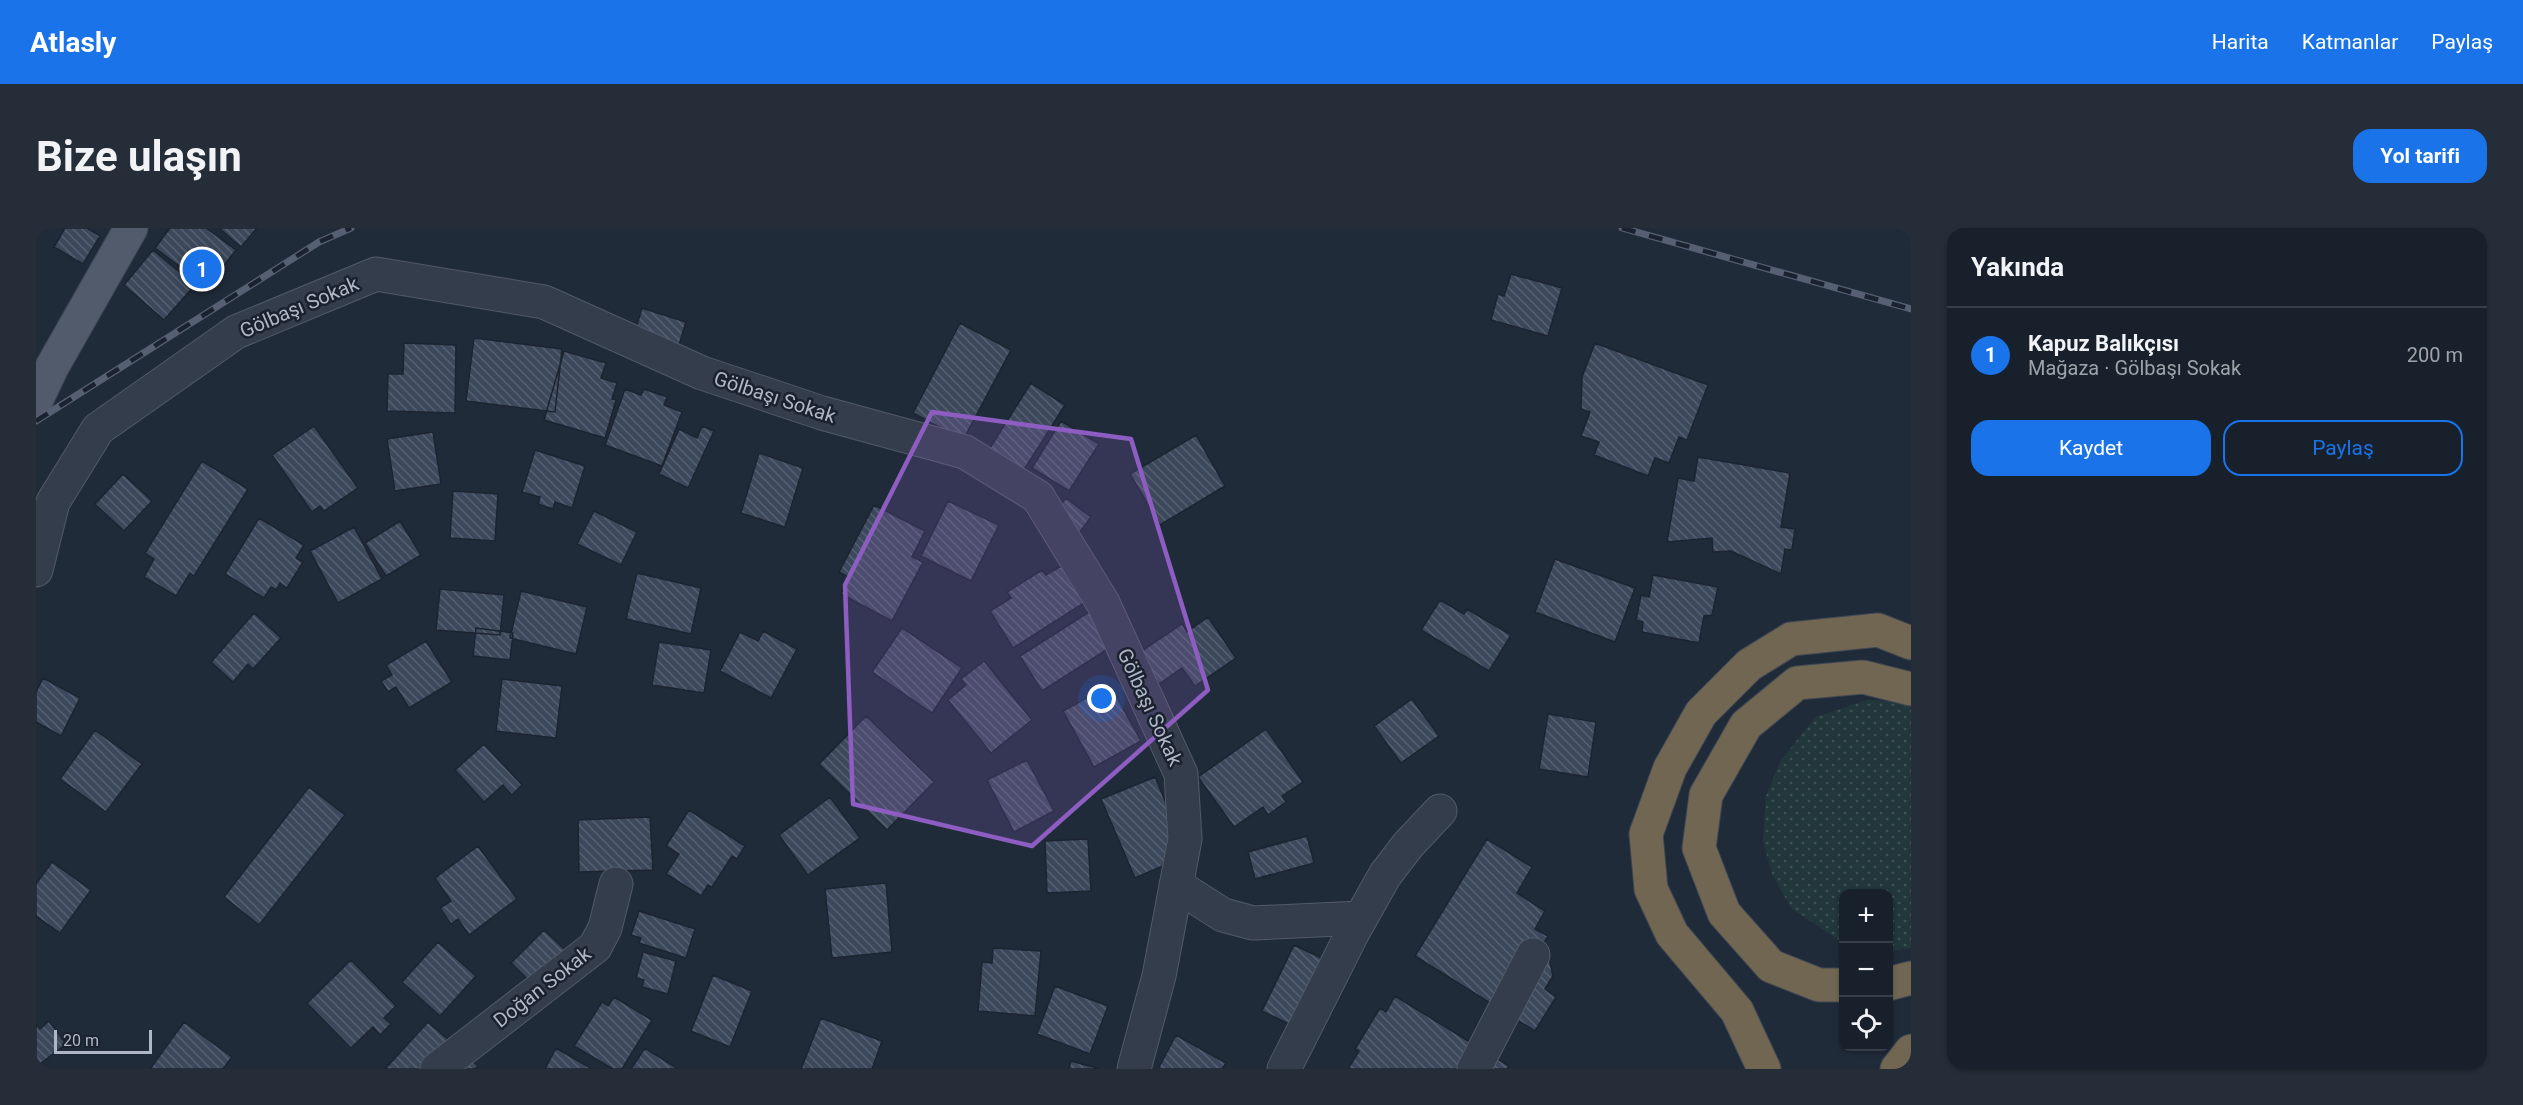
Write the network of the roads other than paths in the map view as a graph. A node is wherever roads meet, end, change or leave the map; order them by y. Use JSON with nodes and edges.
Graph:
{"nodes":[{"id":1,"x":131,"y":228,"type":"edge"},
{"id":2,"x":36,"y":401,"type":"edge"},
{"id":3,"x":36,"y":570,"type":"edge"},
{"id":4,"x":1911,"y":643,"type":"edge"},
{"id":5,"x":1911,"y":689,"type":"edge"},
{"id":6,"x":1440,"y":811,"type":"dead end"},
{"id":7,"x":616,"y":884,"type":"dead end"},
{"id":8,"x":1176,"y":885,"type":"junction"},
{"id":9,"x":1361,"y":918,"type":"junction"},
{"id":10,"x":1533,"y":955,"type":"dead end"},
{"id":11,"x":1911,"y":978,"type":"edge"},
{"id":12,"x":1893,"y":983,"type":"edge"},
{"id":13,"x":1839,"y":985,"type":"edge"},
{"id":14,"x":1911,"y":1051,"type":"edge"},
{"id":15,"x":437,"y":1069,"type":"edge"},
{"id":16,"x":1134,"y":1069,"type":"edge"},
{"id":17,"x":1284,"y":1069,"type":"edge"},
{"id":18,"x":1474,"y":1069,"type":"edge"},
{"id":19,"x":1764,"y":1069,"type":"edge"},
{"id":20,"x":1898,"y":1069,"type":"edge"}],
"edges":[{"from":1,"to":2,"type":"main road"},
{"from":3,"to":8,"type":"street","name":"Gölbaşı Sokak"},
{"from":4,"to":19,"type":"highway"},
{"from":5,"to":13,"type":"highway"},
{"from":6,"to":9,"type":"street"},
{"from":7,"to":15,"type":"street","name":"Doğan Sokak"},
{"from":8,"to":9,"type":"street"},
{"from":8,"to":16,"type":"street","name":"Gölbaşı Sokak"},
{"from":9,"to":17,"type":"street"},
{"from":10,"to":18,"type":"street"},
{"from":11,"to":12,"type":"highway"},
{"from":14,"to":20,"type":"highway"}]}
